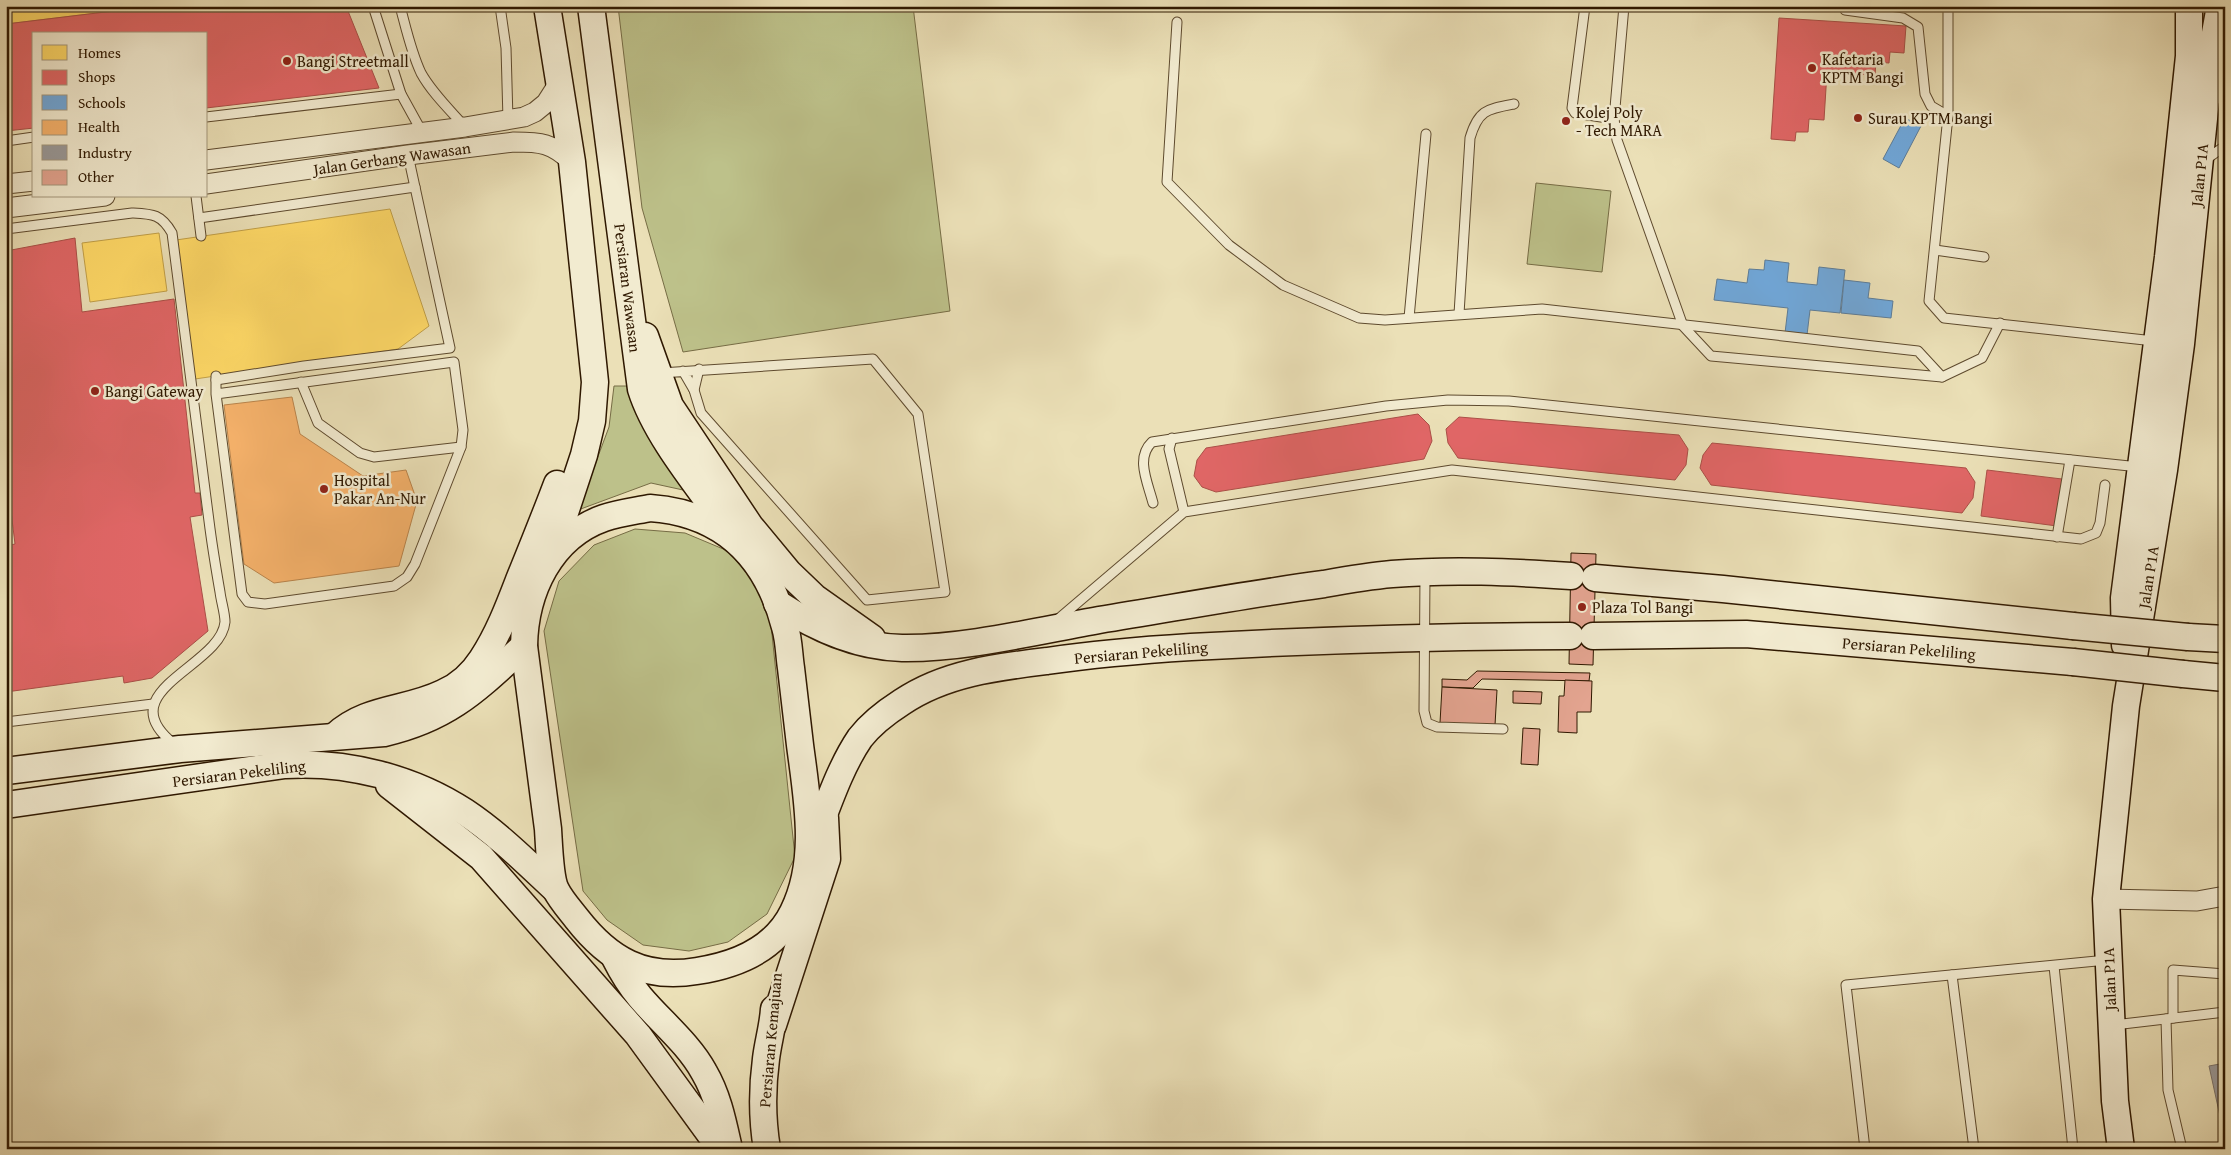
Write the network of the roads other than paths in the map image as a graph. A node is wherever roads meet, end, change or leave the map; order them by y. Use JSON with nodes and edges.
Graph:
{"nodes":[{"id":1,"x":373,"y":6,"type":"edge"},
{"id":2,"x":400,"y":6,"type":"edge"},
{"id":3,"x":500,"y":6,"type":"edge"},
{"id":4,"x":547,"y":6,"type":"edge"},
{"id":5,"x":592,"y":6,"type":"edge"},
{"id":6,"x":1585,"y":6,"type":"edge"},
{"id":7,"x":1624,"y":6,"type":"edge"},
{"id":8,"x":1948,"y":6,"type":"edge"},
{"id":9,"x":2189,"y":6,"type":"edge"},
{"id":10,"x":2220,"y":6,"type":"edge"},
{"id":11,"x":1845,"y":10,"type":"dead end"},
{"id":12,"x":1177,"y":22,"type":"dead end"},
{"id":13,"x":560,"y":81,"type":"junction"},
{"id":14,"x":2208,"y":81,"type":"junction"},
{"id":15,"x":401,"y":94,"type":"junction"},
{"id":16,"x":1514,"y":104,"type":"dead end"},
{"id":17,"x":2225,"y":104,"type":"edge"},
{"id":18,"x":1948,"y":116,"type":"junction"},
{"id":19,"x":208,"y":117,"type":"edge"},
{"id":20,"x":1614,"y":119,"type":"junction"},
{"id":21,"x":508,"y":120,"type":"junction"},
{"id":22,"x":465,"y":127,"type":"junction"},
{"id":23,"x":422,"y":133,"type":"junction"},
{"id":24,"x":1426,"y":134,"type":"dead end"},
{"id":25,"x":32,"y":137,"type":"edge"},
{"id":26,"x":6,"y":141,"type":"edge"},
{"id":27,"x":2225,"y":146,"type":"edge"},
{"id":28,"x":408,"y":155,"type":"junction"},
{"id":29,"x":208,"y":160,"type":"edge"},
{"id":30,"x":572,"y":162,"type":"junction"},
{"id":31,"x":2200,"y":165,"type":"junction"},
{"id":32,"x":32,"y":181,"type":"edge"},
{"id":33,"x":6,"y":184,"type":"edge"},
{"id":34,"x":208,"y":184,"type":"edge"},
{"id":35,"x":415,"y":187,"type":"junction"},
{"id":36,"x":88,"y":198,"type":"edge"},
{"id":37,"x":196,"y":198,"type":"edge"},
{"id":38,"x":6,"y":208,"type":"edge"},
{"id":39,"x":199,"y":218,"type":"junction"},
{"id":40,"x":6,"y":229,"type":"edge"},
{"id":41,"x":201,"y":236,"type":"dead end"},
{"id":42,"x":1934,"y":250,"type":"junction"},
{"id":43,"x":1984,"y":257,"type":"dead end"},
{"id":44,"x":629,"y":296,"type":"junction"},
{"id":45,"x":1460,"y":314,"type":"junction"},
{"id":46,"x":1409,"y":318,"type":"junction"},
{"id":47,"x":2000,"y":322,"type":"junction"},
{"id":48,"x":1683,"y":326,"type":"junction"},
{"id":49,"x":2169,"y":342,"type":"junction"},
{"id":50,"x":450,"y":348,"type":"junction"},
{"id":51,"x":454,"y":362,"type":"junction"},
{"id":52,"x":700,"y":369,"type":"junction"},
{"id":53,"x":671,"y":372,"type":"junction"},
{"id":54,"x":1942,"y":377,"type":"junction"},
{"id":55,"x":301,"y":382,"type":"junction"},
{"id":56,"x":595,"y":382,"type":"junction"},
{"id":57,"x":694,"y":390,"type":"junction"},
{"id":58,"x":216,"y":394,"type":"junction"},
{"id":59,"x":1172,"y":438,"type":"junction"},
{"id":60,"x":461,"y":447,"type":"junction"},
{"id":61,"x":2070,"y":460,"type":"junction"},
{"id":62,"x":2153,"y":468,"type":"junction"},
{"id":63,"x":2105,"y":485,"type":"dead end"},
{"id":64,"x":1154,"y":503,"type":"dead end"},
{"id":65,"x":1184,"y":512,"type":"junction"},
{"id":66,"x":2057,"y":537,"type":"junction"},
{"id":67,"x":737,"y":542,"type":"junction"},
{"id":68,"x":549,"y":561,"type":"junction"},
{"id":69,"x":1426,"y":572,"type":"junction"},
{"id":70,"x":777,"y":603,"type":"junction"},
{"id":71,"x":1046,"y":629,"type":"junction"},
{"id":72,"x":1424,"y":637,"type":"junction"},
{"id":73,"x":2225,"y":639,"type":"edge"},
{"id":74,"x":524,"y":646,"type":"junction"},
{"id":75,"x":888,"y":647,"type":"junction"},
{"id":76,"x":2225,"y":678,"type":"edge"},
{"id":77,"x":153,"y":704,"type":"junction"},
{"id":78,"x":6,"y":722,"type":"edge"},
{"id":79,"x":1503,"y":729,"type":"dead end"},
{"id":80,"x":335,"y":737,"type":"junction"},
{"id":81,"x":180,"y":749,"type":"junction"},
{"id":82,"x":6,"y":771,"type":"edge"},
{"id":83,"x":374,"y":774,"type":"junction"},
{"id":84,"x":6,"y":805,"type":"edge"},
{"id":85,"x":825,"y":814,"type":"junction"},
{"id":86,"x":808,"y":853,"type":"junction"},
{"id":87,"x":555,"y":889,"type":"junction"},
{"id":88,"x":2225,"y":896,"type":"edge"},
{"id":89,"x":2106,"y":900,"type":"junction"},
{"id":90,"x":781,"y":931,"type":"junction"},
{"id":91,"x":615,"y":958,"type":"junction"},
{"id":92,"x":2108,"y":960,"type":"junction"},
{"id":93,"x":2054,"y":966,"type":"junction"},
{"id":94,"x":2225,"y":974,"type":"edge"},
{"id":95,"x":1952,"y":975,"type":"junction"},
{"id":96,"x":2225,"y":1012,"type":"edge"},
{"id":97,"x":2170,"y":1019,"type":"junction"},
{"id":98,"x":773,"y":1025,"type":"junction"},
{"id":99,"x":2111,"y":1025,"type":"junction"},
{"id":100,"x":721,"y":1149,"type":"edge"},
{"id":101,"x":729,"y":1149,"type":"edge"},
{"id":102,"x":767,"y":1149,"type":"edge"},
{"id":103,"x":1865,"y":1149,"type":"edge"},
{"id":104,"x":1974,"y":1149,"type":"edge"},
{"id":105,"x":2073,"y":1149,"type":"edge"},
{"id":106,"x":2122,"y":1149,"type":"edge"},
{"id":107,"x":2182,"y":1149,"type":"edge"}],
"edges":[{"from":1,"to":15,"type":"lane"},
{"from":2,"to":22,"type":"lane"},
{"from":3,"to":21,"type":"lane"},
{"from":4,"to":13,"type":"main road"},
{"from":5,"to":44,"type":"main road","name":"Persiaran Wawasan"},
{"from":6,"to":20,"type":"lane"},
{"from":7,"to":20,"type":"lane"},
{"from":8,"to":18,"type":"lane"},
{"from":9,"to":49,"type":"main road"},
{"from":10,"to":14,"type":"main road","name":"Jalan P1A"},
{"from":11,"to":18,"type":"lane"},
{"from":12,"to":46,"type":"lane"},
{"from":13,"to":21,"type":"street","name":"Jalan Gerbang Wawasan"},
{"from":13,"to":30,"type":"main road"},
{"from":14,"to":17,"type":"lane"},
{"from":14,"to":31,"type":"main road","name":"Jalan P1A"},
{"from":15,"to":19,"type":"lane"},
{"from":15,"to":23,"type":"lane"},
{"from":16,"to":45,"type":"lane"},
{"from":18,"to":42,"type":"lane"},
{"from":20,"to":48,"type":"lane"},
{"from":21,"to":22,"type":"street","name":"Jalan Gerbang Wawasan"},
{"from":22,"to":23,"type":"street","name":"Jalan Gerbang Wawasan"},
{"from":23,"to":29,"type":"street","name":"Jalan Gerbang Wawasan"},
{"from":24,"to":46,"type":"lane"},
{"from":25,"to":26,"type":"lane"},
{"from":27,"to":31,"type":"lane"},
{"from":28,"to":30,"type":"street","name":"Jalan Gerbang Wawasan"},
{"from":28,"to":34,"type":"street","name":"Jalan Gerbang Wawasan"},
{"from":28,"to":35,"type":"lane"},
{"from":30,"to":56,"type":"main road"},
{"from":31,"to":49,"type":"main road","name":"Jalan P1A"},
{"from":32,"to":33,"type":"street"},
{"from":35,"to":39,"type":"lane"},
{"from":35,"to":50,"type":"lane"},
{"from":36,"to":38,"type":"street"},
{"from":37,"to":39,"type":"lane"},
{"from":39,"to":41,"type":"lane"},
{"from":40,"to":77,"type":"lane"},
{"from":42,"to":43,"type":"lane"},
{"from":42,"to":47,"type":"lane"},
{"from":44,"to":53,"type":"main road"},
{"from":44,"to":67,"type":"main road","name":"Persiaran Wawasan"},
{"from":45,"to":46,"type":"lane"},
{"from":45,"to":48,"type":"lane"},
{"from":47,"to":49,"type":"lane"},
{"from":47,"to":54,"type":"lane"},
{"from":48,"to":54,"type":"lane"},
{"from":48,"to":54,"type":"lane"},
{"from":49,"to":62,"type":"main road","name":"Jalan P1A"},
{"from":50,"to":51,"type":"lane"},
{"from":50,"to":58,"type":"lane"},
{"from":51,"to":55,"type":"lane"},
{"from":51,"to":60,"type":"lane"},
{"from":52,"to":53,"type":"lane"},
{"from":52,"to":57,"type":"lane"},
{"from":52,"to":57,"type":"lane"},
{"from":53,"to":57,"type":"lane"},
{"from":53,"to":75,"type":"main road"},
{"from":55,"to":58,"type":"lane"},
{"from":55,"to":60,"type":"lane"},
{"from":56,"to":68,"type":"main road"},
{"from":56,"to":80,"type":"main road"},
{"from":58,"to":60,"type":"lane"},
{"from":59,"to":61,"type":"lane"},
{"from":59,"to":64,"type":"lane"},
{"from":59,"to":65,"type":"lane"},
{"from":61,"to":62,"type":"lane"},
{"from":61,"to":66,"type":"lane"},
{"from":62,"to":89,"type":"main road","name":"Jalan P1A"},
{"from":63,"to":66,"type":"lane"},
{"from":65,"to":66,"type":"lane"},
{"from":65,"to":71,"type":"lane"},
{"from":67,"to":68,"type":"main road"},
{"from":67,"to":70,"type":"main road"},
{"from":68,"to":74,"type":"main road"},
{"from":69,"to":71,"type":"main road","name":"Persiaran Pekeliling"},
{"from":69,"to":72,"type":"lane"},
{"from":69,"to":73,"type":"main road","name":"Persiaran Pekeliling","bridge":true},
{"from":70,"to":75,"type":"main road","name":"Persiaran Pekeliling"},
{"from":70,"to":86,"type":"main road"},
{"from":71,"to":75,"type":"main road","name":"Persiaran Pekeliling"},
{"from":72,"to":76,"type":"main road","name":"Persiaran Pekeliling","bridge":true},
{"from":72,"to":79,"type":"lane"},
{"from":72,"to":85,"type":"main road","name":"Persiaran Pekeliling"},
{"from":74,"to":80,"type":"main road","name":"Persiaran Pekeliling"},
{"from":74,"to":87,"type":"main road"},
{"from":77,"to":78,"type":"lane"},
{"from":77,"to":81,"type":"lane"},
{"from":80,"to":81,"type":"main road","name":"Persiaran Pekeliling"},
{"from":81,"to":82,"type":"main road","name":"Persiaran Pekeliling"},
{"from":83,"to":84,"type":"main road","name":"Persiaran Pekeliling"},
{"from":83,"to":87,"type":"main road","name":"Persiaran Pekeliling"},
{"from":83,"to":100,"type":"main road"},
{"from":85,"to":86,"type":"main road","name":"Persiaran Pekeliling"},
{"from":85,"to":98,"type":"main road"},
{"from":86,"to":90,"type":"main road"},
{"from":87,"to":91,"type":"main road","name":"Persiaran Pekeliling"},
{"from":88,"to":89,"type":"street"},
{"from":89,"to":92,"type":"main road","name":"Jalan P1A"},
{"from":90,"to":91,"type":"main road"},
{"from":90,"to":98,"type":"main road","name":"Persiaran Kemajuan"},
{"from":91,"to":101,"type":"main road"},
{"from":92,"to":93,"type":"lane"},
{"from":92,"to":99,"type":"main road","name":"Jalan P1A"},
{"from":93,"to":95,"type":"lane"},
{"from":93,"to":105,"type":"lane"},
{"from":94,"to":97,"type":"lane"},
{"from":95,"to":103,"type":"lane"},
{"from":95,"to":104,"type":"lane"},
{"from":96,"to":97,"type":"lane"},
{"from":97,"to":99,"type":"lane"},
{"from":97,"to":107,"type":"lane"},
{"from":98,"to":102,"type":"main road","name":"Persiaran Kemajuan"},
{"from":99,"to":106,"type":"main road","name":"Jalan P1A"}]}
